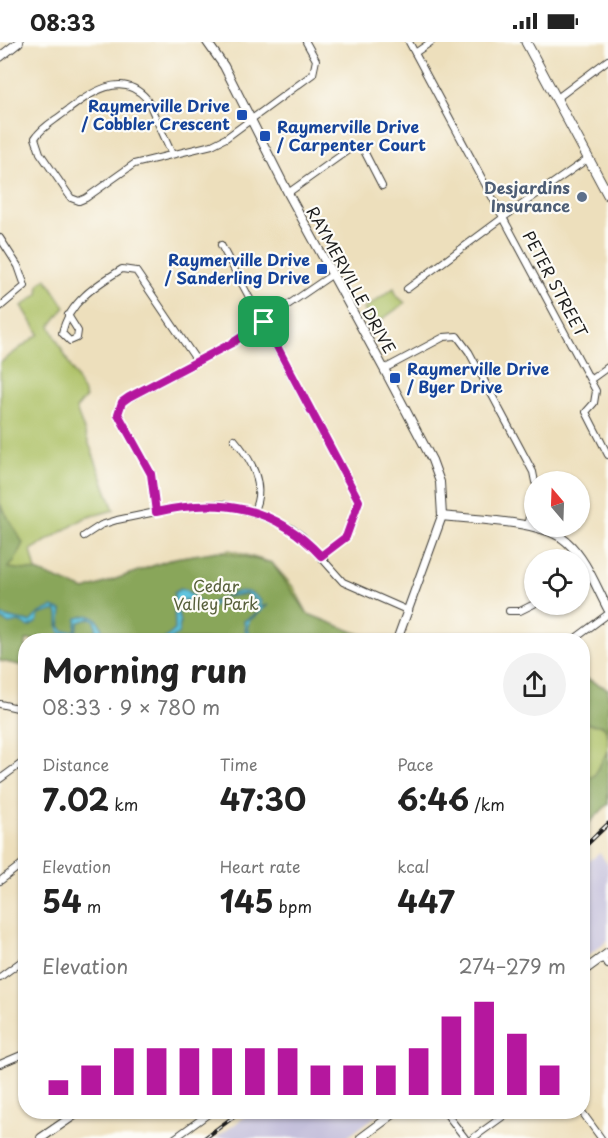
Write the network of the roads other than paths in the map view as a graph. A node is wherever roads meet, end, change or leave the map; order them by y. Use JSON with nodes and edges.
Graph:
{"nodes":[{"id":1,"x":19,"y":42,"type":"edge"},
{"id":2,"x":207,"y":42,"type":"edge"},
{"id":3,"x":306,"y":42,"type":"edge"},
{"id":4,"x":409,"y":42,"type":"edge"},
{"id":5,"x":431,"y":42,"type":"edge"},
{"id":6,"x":526,"y":42,"type":"edge"},
{"id":7,"x":415,"y":53,"type":"junction"},
{"id":8,"x":0,"y":57,"type":"edge"},
{"id":9,"x":608,"y":60,"type":"edge"},
{"id":10,"x":556,"y":99,"type":"junction"},
{"id":11,"x":250,"y":120,"type":"junction"},
{"id":12,"x":172,"y":154,"type":"junction"},
{"id":13,"x":589,"y":158,"type":"junction"},
{"id":14,"x":382,"y":186,"type":"dead end"},
{"id":15,"x":288,"y":193,"type":"junction"},
{"id":16,"x":608,"y":195,"type":"edge"},
{"id":17,"x":504,"y":217,"type":"junction"},
{"id":18,"x":0,"y":238,"type":"edge"},
{"id":19,"x":221,"y":245,"type":"dead end"},
{"id":20,"x":333,"y":274,"type":"junction"},
{"id":21,"x":407,"y":289,"type":"dead end"},
{"id":22,"x":0,"y":308,"type":"edge"},
{"id":23,"x":68,"y":315,"type":"dead end"},
{"id":24,"x":264,"y":322,"type":"junction"},
{"id":25,"x":197,"y":361,"type":"junction"},
{"id":26,"x":608,"y":367,"type":"edge"},
{"id":27,"x":384,"y":369,"type":"junction"},
{"id":28,"x":590,"y":380,"type":"junction"},
{"id":29,"x":234,"y":439,"type":"dead end"},
{"id":30,"x":608,"y":455,"type":"edge"},
{"id":31,"x":532,"y":471,"type":"edge"},
{"id":32,"x":156,"y":512,"type":"junction"},
{"id":33,"x":253,"y":512,"type":"junction"},
{"id":34,"x":442,"y":516,"type":"junction"},
{"id":35,"x":524,"y":526,"type":"edge"},
{"id":36,"x":84,"y":536,"type":"dead end"},
{"id":37,"x":557,"y":537,"type":"edge"},
{"id":38,"x":570,"y":549,"type":"edge"},
{"id":39,"x":321,"y":556,"type":"junction"},
{"id":40,"x":590,"y":582,"type":"edge"},
{"id":41,"x":524,"y":609,"type":"edge"},
{"id":42,"x":608,"y":609,"type":"edge"},
{"id":43,"x":409,"y":611,"type":"junction"},
{"id":44,"x":509,"y":611,"type":"dead end"},
{"id":45,"x":608,"y":614,"type":"edge"},
{"id":46,"x":400,"y":633,"type":"edge"},
{"id":47,"x":582,"y":633,"type":"edge"},
{"id":48,"x":0,"y":704,"type":"edge"},
{"id":49,"x":18,"y":708,"type":"edge"},
{"id":50,"x":18,"y":766,"type":"edge"},
{"id":51,"x":0,"y":779,"type":"edge"},
{"id":52,"x":18,"y":867,"type":"edge"},
{"id":53,"x":0,"y":880,"type":"edge"},
{"id":54,"x":605,"y":955,"type":"edge"},
{"id":55,"x":18,"y":964,"type":"edge"},
{"id":56,"x":608,"y":965,"type":"edge"},
{"id":57,"x":590,"y":966,"type":"edge"},
{"id":58,"x":0,"y":976,"type":"edge"},
{"id":59,"x":18,"y":1056,"type":"edge"},
{"id":60,"x":0,"y":1064,"type":"edge"},
{"id":61,"x":70,"y":1119,"type":"edge"},
{"id":62,"x":201,"y":1119,"type":"edge"},
{"id":63,"x":387,"y":1119,"type":"edge"},
{"id":64,"x":450,"y":1119,"type":"edge"},
{"id":65,"x":499,"y":1119,"type":"edge"},
{"id":66,"x":587,"y":1119,"type":"edge"},
{"id":67,"x":41,"y":1138,"type":"edge"},
{"id":68,"x":175,"y":1138,"type":"edge"},
{"id":69,"x":361,"y":1138,"type":"edge"},
{"id":70,"x":465,"y":1138,"type":"edge"},
{"id":71,"x":473,"y":1138,"type":"edge"},
{"id":72,"x":601,"y":1138,"type":"edge"}],
"edges":[{"from":1,"to":8,"type":"street"},
{"from":2,"to":11,"type":"street","name":"RAYMERVILLE DRIVE"},
{"from":3,"to":11,"type":"street"},
{"from":4,"to":7,"type":"street","name":"PETER STREET"},
{"from":5,"to":7,"type":"street"},
{"from":6,"to":10,"type":"main road"},
{"from":7,"to":17,"type":"street","name":"PETER STREET"},
{"from":9,"to":10,"type":"street"},
{"from":10,"to":13,"type":"main road"},
{"from":11,"to":12,"type":"street"},
{"from":11,"to":15,"type":"street","name":"RAYMERVILLE DRIVE"},
{"from":12,"to":12,"type":"street"},
{"from":13,"to":16,"type":"main road"},
{"from":13,"to":17,"type":"street"},
{"from":14,"to":15,"type":"street"},
{"from":15,"to":20,"type":"street","name":"RAYMERVILLE DRIVE"},
{"from":17,"to":21,"type":"street"},
{"from":17,"to":28,"type":"street","name":"PETER STREET"},
{"from":18,"to":22,"type":"street"},
{"from":19,"to":24,"type":"street"},
{"from":20,"to":24,"type":"street"},
{"from":20,"to":27,"type":"street","name":"RAYMERVILLE DRIVE"},
{"from":23,"to":25,"type":"street"},
{"from":24,"to":25,"type":"street"},
{"from":24,"to":39,"type":"street"},
{"from":25,"to":32,"type":"street"},
{"from":26,"to":28,"type":"street"},
{"from":27,"to":31,"type":"street"},
{"from":27,"to":34,"type":"street","name":"RAYMERVILLE DRIVE"},
{"from":28,"to":30,"type":"street"},
{"from":29,"to":33,"type":"street"},
{"from":32,"to":33,"type":"street"},
{"from":32,"to":36,"type":"street"},
{"from":33,"to":39,"type":"street"},
{"from":34,"to":35,"type":"street"},
{"from":34,"to":43,"type":"street","name":"RAYMERVILLE DRIVE"},
{"from":37,"to":38,"type":"street"},
{"from":39,"to":43,"type":"street"},
{"from":40,"to":42,"type":"street"},
{"from":41,"to":44,"type":"street"},
{"from":43,"to":46,"type":"street","name":"RAYMERVILLE DRIVE"},
{"from":45,"to":47,"type":"street"},
{"from":48,"to":49,"type":"street"},
{"from":50,"to":51,"type":"street"},
{"from":52,"to":53,"type":"street"},
{"from":54,"to":56,"type":"street"},
{"from":54,"to":57,"type":"street"},
{"from":55,"to":58,"type":"street"},
{"from":59,"to":60,"type":"street"},
{"from":61,"to":67,"type":"street"},
{"from":62,"to":68,"type":"street"},
{"from":63,"to":69,"type":"street"},
{"from":64,"to":70,"type":"street"},
{"from":65,"to":71,"type":"street"},
{"from":66,"to":72,"type":"street"}]}
